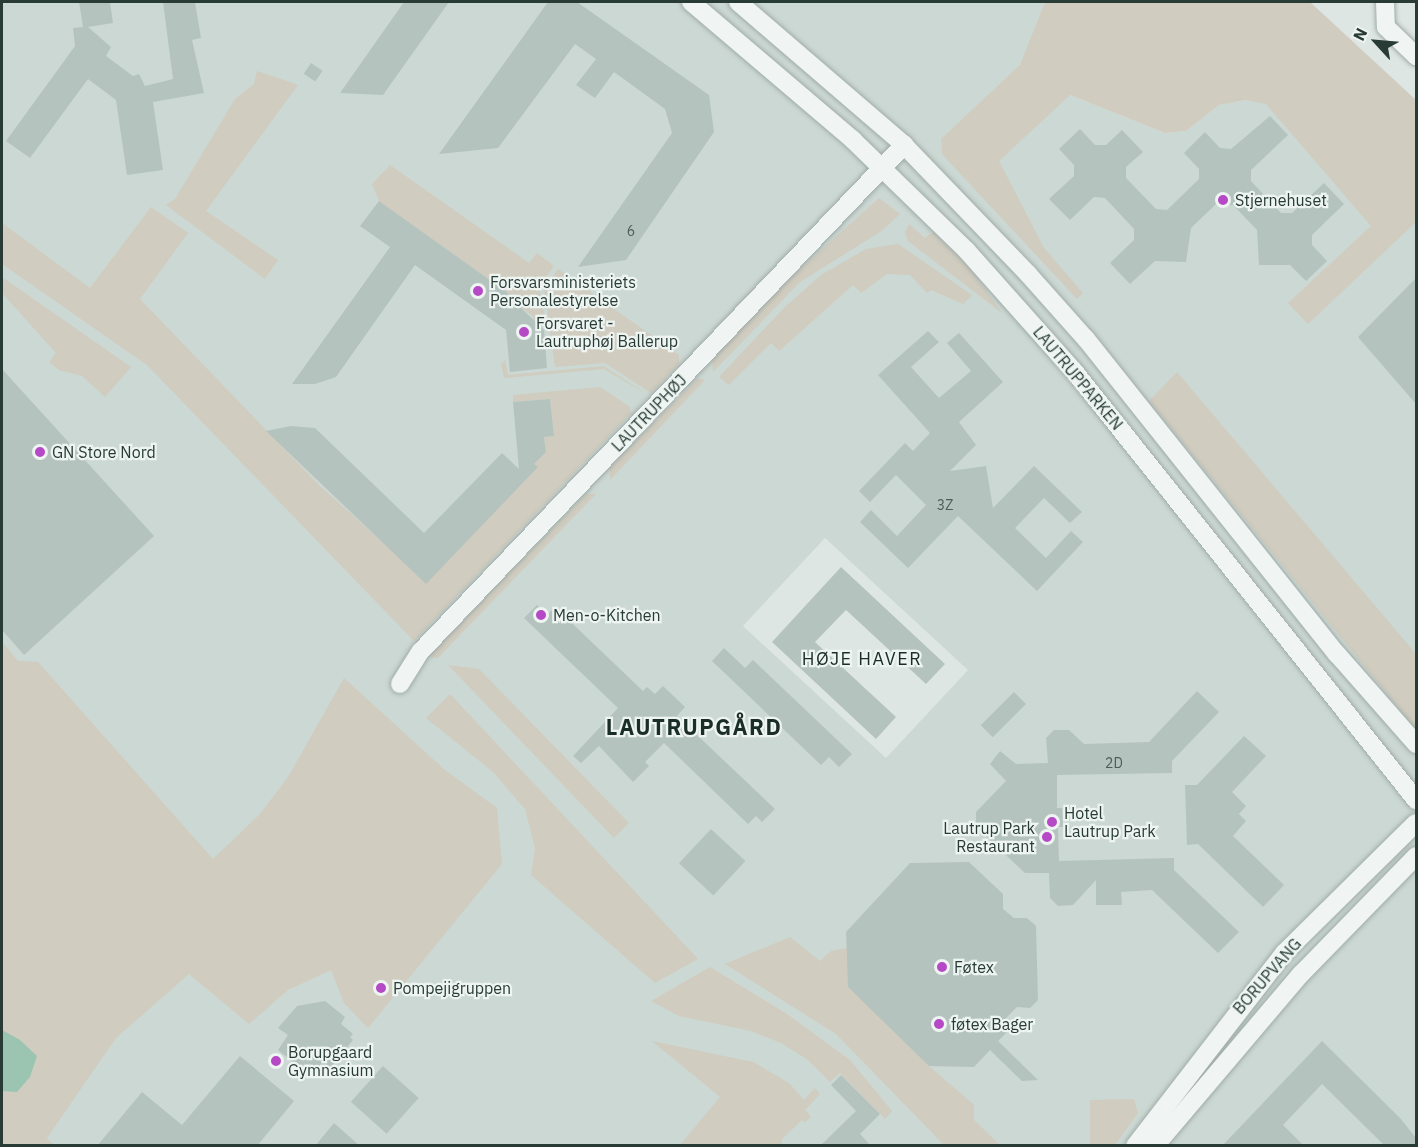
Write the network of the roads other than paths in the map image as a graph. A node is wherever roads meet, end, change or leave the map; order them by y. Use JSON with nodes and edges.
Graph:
{"nodes":[{"id":1,"x":691,"y":2,"type":"edge"},
{"id":2,"x":738,"y":2,"type":"edge"},
{"id":3,"x":1385,"y":2,"type":"edge"},
{"id":4,"x":1416,"y":56,"type":"edge"},
{"id":5,"x":904,"y":145,"type":"junction"},
{"id":6,"x":883,"y":168,"type":"junction"},
{"id":7,"x":400,"y":684,"type":"dead end"},
{"id":8,"x":1416,"y":744,"type":"edge"},
{"id":9,"x":1416,"y":800,"type":"edge"},
{"id":10,"x":1416,"y":822,"type":"edge"},
{"id":11,"x":1416,"y":856,"type":"edge"},
{"id":12,"x":1135,"y":1146,"type":"edge"},
{"id":13,"x":1155,"y":1146,"type":"edge"}],
"edges":[{"from":1,"to":6,"type":"street","name":"LAUTRUPPARKEN"},
{"from":2,"to":5,"type":"street","name":"LAUTRUPPARKEN"},
{"from":3,"to":4,"type":"street"},
{"from":5,"to":6,"type":"street","name":"LAUTRUPHØJ"},
{"from":5,"to":8,"type":"street","name":"LAUTRUPPARKEN"},
{"from":6,"to":7,"type":"street","name":"LAUTRUPHØJ"},
{"from":6,"to":9,"type":"street","name":"LAUTRUPPARKEN"},
{"from":10,"to":12,"type":"street","name":"BORUPVANG"},
{"from":11,"to":13,"type":"street","name":"BORUPVANG"}]}
